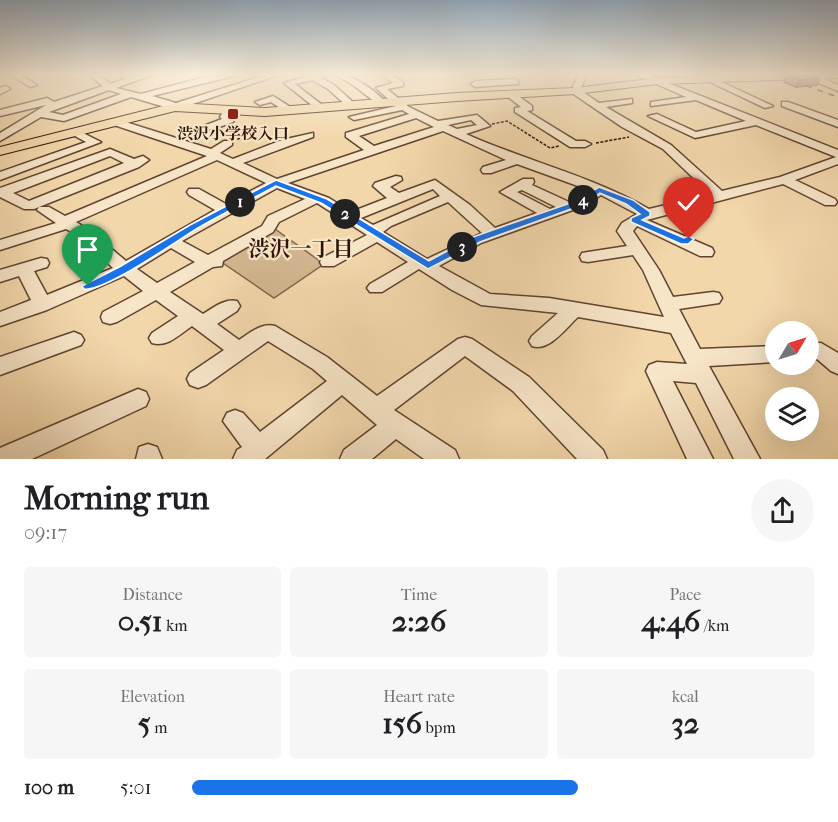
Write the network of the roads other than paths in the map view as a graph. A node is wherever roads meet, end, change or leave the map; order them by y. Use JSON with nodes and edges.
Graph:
{"nodes":[{"id":1,"x":63,"y":95,"type":"edge"},
{"id":2,"x":85,"y":95,"type":"edge"},
{"id":3,"x":134,"y":95,"type":"edge"},
{"id":4,"x":136,"y":95,"type":"edge"},
{"id":5,"x":211,"y":95,"type":"edge"},
{"id":6,"x":304,"y":95,"type":"edge"},
{"id":7,"x":339,"y":95,"type":"edge"},
{"id":8,"x":372,"y":95,"type":"edge"},
{"id":9,"x":389,"y":95,"type":"edge"},
{"id":10,"x":460,"y":95,"type":"edge"},
{"id":11,"x":514,"y":95,"type":"edge"},
{"id":12,"x":581,"y":95,"type":"edge"},
{"id":13,"x":692,"y":95,"type":"edge"},
{"id":14,"x":745,"y":95,"type":"edge"},
{"id":15,"x":696,"y":97,"type":"junction"},
{"id":16,"x":69,"y":101,"type":"junction"},
{"id":17,"x":629,"y":101,"type":"dead end"},
{"id":18,"x":48,"y":102,"type":"junction"},
{"id":19,"x":260,"y":102,"type":"dead end"},
{"id":20,"x":382,"y":103,"type":"junction"},
{"id":21,"x":400,"y":104,"type":"junction"},
{"id":22,"x":654,"y":104,"type":"dead end"},
{"id":23,"x":785,"y":104,"type":"dead end"},
{"id":24,"x":543,"y":106,"type":"dead end"},
{"id":25,"x":595,"y":106,"type":"junction"},
{"id":26,"x":768,"y":106,"type":"dead end"},
{"id":27,"x":175,"y":107,"type":"junction"},
{"id":28,"x":321,"y":108,"type":"junction"},
{"id":29,"x":289,"y":110,"type":"junction"},
{"id":30,"x":518,"y":110,"type":"junction"},
{"id":31,"x":40,"y":114,"type":"junction"},
{"id":32,"x":417,"y":115,"type":"junction"},
{"id":33,"x":228,"y":116,"type":"junction"},
{"id":34,"x":653,"y":116,"type":"dead end"},
{"id":35,"x":838,"y":117,"type":"edge"},
{"id":36,"x":357,"y":119,"type":"junction"},
{"id":37,"x":825,"y":119,"type":"junction"},
{"id":38,"x":115,"y":122,"type":"junction"},
{"id":39,"x":756,"y":122,"type":"junction"},
{"id":40,"x":3,"y":123,"type":"edge"},
{"id":41,"x":838,"y":124,"type":"edge"},
{"id":42,"x":441,"y":125,"type":"junction"},
{"id":43,"x":210,"y":127,"type":"dead end"},
{"id":44,"x":456,"y":132,"type":"junction"},
{"id":45,"x":77,"y":133,"type":"junction"},
{"id":46,"x":309,"y":135,"type":"dead end"},
{"id":47,"x":0,"y":138,"type":"edge"},
{"id":48,"x":38,"y":142,"type":"junction"},
{"id":49,"x":228,"y":144,"type":"road end"},
{"id":50,"x":578,"y":145,"type":"road end"},
{"id":51,"x":372,"y":150,"type":"junction"},
{"id":52,"x":527,"y":150,"type":"dead end"},
{"id":53,"x":0,"y":151,"type":"edge"},
{"id":54,"x":215,"y":154,"type":"junction"},
{"id":55,"x":838,"y":154,"type":"edge"},
{"id":56,"x":504,"y":155,"type":"junction"},
{"id":57,"x":57,"y":156,"type":"junction"},
{"id":58,"x":517,"y":160,"type":"junction"},
{"id":59,"x":838,"y":160,"type":"edge"},
{"id":60,"x":233,"y":163,"type":"junction"},
{"id":61,"x":74,"y":166,"type":"junction"},
{"id":62,"x":487,"y":170,"type":"dead end"},
{"id":63,"x":0,"y":176,"type":"edge"},
{"id":64,"x":98,"y":178,"type":"junction"},
{"id":65,"x":396,"y":180,"type":"dead end"},
{"id":66,"x":784,"y":180,"type":"junction"},
{"id":67,"x":615,"y":181,"type":"dead end"},
{"id":68,"x":276,"y":183,"type":"junction"},
{"id":69,"x":596,"y":189,"type":"junction"},
{"id":70,"x":1,"y":193,"type":"edge"},
{"id":71,"x":196,"y":197,"type":"dead end"},
{"id":72,"x":449,"y":197,"type":"junction"},
{"id":73,"x":715,"y":197,"type":"junction"},
{"id":74,"x":316,"y":198,"type":"junction"},
{"id":75,"x":396,"y":198,"type":"junction"},
{"id":76,"x":830,"y":202,"type":"dead end"},
{"id":77,"x":568,"y":207,"type":"junction"},
{"id":78,"x":44,"y":210,"type":"dead end"},
{"id":79,"x":225,"y":210,"type":"junction"},
{"id":80,"x":549,"y":214,"type":"junction"},
{"id":81,"x":350,"y":217,"type":"junction"},
{"id":82,"x":641,"y":217,"type":"junction"},
{"id":83,"x":66,"y":222,"type":"junction"},
{"id":84,"x":375,"y":233,"type":"junction"},
{"id":85,"x":492,"y":234,"type":"junction"},
{"id":86,"x":171,"y":241,"type":"junction"},
{"id":87,"x":0,"y":245,"type":"edge"},
{"id":88,"x":636,"y":248,"type":"junction"},
{"id":89,"x":706,"y":252,"type":"dead end"},
{"id":90,"x":588,"y":257,"type":"dead end"},
{"id":91,"x":216,"y":262,"type":"junction"},
{"id":92,"x":328,"y":262,"type":"dead end"},
{"id":93,"x":424,"y":263,"type":"junction"},
{"id":94,"x":125,"y":269,"type":"junction"},
{"id":95,"x":0,"y":276,"type":"edge"},
{"id":96,"x":376,"y":288,"type":"dead end"},
{"id":97,"x":157,"y":292,"type":"junction"},
{"id":98,"x":713,"y":298,"type":"dead end"},
{"id":99,"x":667,"y":304,"type":"junction"},
{"id":100,"x":40,"y":305,"type":"junction"},
{"id":101,"x":231,"y":306,"type":"dead end"},
{"id":102,"x":575,"y":309,"type":"junction"},
{"id":103,"x":110,"y":317,"type":"dead end"},
{"id":104,"x":0,"y":320,"type":"edge"},
{"id":105,"x":197,"y":320,"type":"junction"},
{"id":106,"x":678,"y":327,"type":"junction"},
{"id":107,"x":159,"y":338,"type":"dead end"},
{"id":108,"x":74,"y":340,"type":"dead end"},
{"id":109,"x":539,"y":341,"type":"dead end"},
{"id":110,"x":239,"y":350,"type":"junction"},
{"id":111,"x":819,"y":351,"type":"edge"},
{"id":112,"x":765,"y":356,"type":"edge"},
{"id":113,"x":838,"y":365,"type":"edge"},
{"id":114,"x":0,"y":366,"type":"edge"},
{"id":115,"x":698,"y":366,"type":"junction"},
{"id":116,"x":198,"y":380,"type":"dead end"},
{"id":117,"x":342,"y":382,"type":"junction"},
{"id":118,"x":138,"y":399,"type":"dead end"},
{"id":119,"x":376,"y":410,"type":"junction"},
{"id":120,"x":235,"y":421,"type":"dead end"},
{"id":121,"x":395,"y":425,"type":"junction"},
{"id":122,"x":252,"y":454,"type":"edge"},
{"id":123,"x":4,"y":459,"type":"edge"},
{"id":124,"x":353,"y":459,"type":"edge"},
{"id":125,"x":446,"y":459,"type":"edge"},
{"id":126,"x":594,"y":459,"type":"edge"},
{"id":127,"x":700,"y":459,"type":"edge"},
{"id":128,"x":747,"y":459,"type":"edge"}],
"edges":[{"from":1,"to":16,"type":"street"},
{"from":2,"to":16,"type":"street"},
{"from":3,"to":31,"type":"street"},
{"from":4,"to":27,"type":"street"},
{"from":5,"to":27,"type":"street"},
{"from":6,"to":28,"type":"street"},
{"from":7,"to":36,"type":"street"},
{"from":8,"to":20,"type":"street"},
{"from":9,"to":21,"type":"street"},
{"from":10,"to":21,"type":"main road"},
{"from":11,"to":30,"type":"street"},
{"from":12,"to":25,"type":"street"},
{"from":13,"to":15,"type":"street"},
{"from":14,"to":26,"type":"street"},
{"from":15,"to":22,"type":"street"},
{"from":15,"to":39,"type":"street"},
{"from":16,"to":18,"type":"street"},
{"from":17,"to":25,"type":"street"},
{"from":18,"to":31,"type":"street"},
{"from":18,"to":40,"type":"street"},
{"from":19,"to":29,"type":"street"},
{"from":20,"to":21,"type":"main road"},
{"from":20,"to":36,"type":"main road"},
{"from":21,"to":32,"type":"street"},
{"from":21,"to":36,"type":"street"},
{"from":23,"to":37,"type":"street"},
{"from":24,"to":30,"type":"street"},
{"from":25,"to":73,"type":"street"},
{"from":27,"to":33,"type":"main road"},
{"from":27,"to":38,"type":"main road"},
{"from":28,"to":29,"type":"main road"},
{"from":28,"to":36,"type":"main road"},
{"from":29,"to":33,"type":"main road"},
{"from":30,"to":50,"type":"street"},
{"from":31,"to":40,"type":"street"},
{"from":32,"to":36,"type":"street"},
{"from":32,"to":42,"type":"street"},
{"from":33,"to":43,"type":"street"},
{"from":34,"to":39,"type":"street"},
{"from":35,"to":37,"type":"street"},
{"from":36,"to":51,"type":"street"},
{"from":37,"to":41,"type":"street"},
{"from":38,"to":45,"type":"main road"},
{"from":38,"to":54,"type":"street"},
{"from":39,"to":55,"type":"street"},
{"from":40,"to":47,"type":"street"},
{"from":42,"to":44,"type":"street"},
{"from":42,"to":44,"type":"street"},
{"from":42,"to":51,"type":"street"},
{"from":44,"to":56,"type":"street"},
{"from":45,"to":48,"type":"main road"},
{"from":45,"to":57,"type":"street"},
{"from":46,"to":60,"type":"street"},
{"from":48,"to":53,"type":"main road"},
{"from":48,"to":57,"type":"street"},
{"from":49,"to":54,"type":"street"},
{"from":51,"to":68,"type":"street"},
{"from":52,"to":56,"type":"street"},
{"from":54,"to":60,"type":"street"},
{"from":54,"to":83,"type":"street"},
{"from":56,"to":58,"type":"street"},
{"from":57,"to":61,"type":"street"},
{"from":57,"to":63,"type":"street"},
{"from":58,"to":62,"type":"street"},
{"from":58,"to":69,"type":"street"},
{"from":59,"to":66,"type":"street"},
{"from":60,"to":68,"type":"street"},
{"from":61,"to":64,"type":"street"},
{"from":61,"to":64,"type":"street"},
{"from":61,"to":70,"type":"street"},
{"from":64,"to":70,"type":"street"},
{"from":65,"to":75,"type":"street"},
{"from":66,"to":73,"type":"street"},
{"from":66,"to":76,"type":"street"},
{"from":67,"to":69,"type":"street"},
{"from":68,"to":74,"type":"street"},
{"from":68,"to":79,"type":"street"},
{"from":69,"to":77,"type":"street"},
{"from":69,"to":82,"type":"street"},
{"from":71,"to":79,"type":"street"},
{"from":72,"to":75,"type":"street"},
{"from":72,"to":84,"type":"street"},
{"from":72,"to":85,"type":"street"},
{"from":73,"to":82,"type":"street"},
{"from":74,"to":81,"type":"street"},
{"from":74,"to":91,"type":"street"},
{"from":75,"to":81,"type":"street"},
{"from":77,"to":80,"type":"street"},
{"from":77,"to":80,"type":"street"},
{"from":78,"to":83,"type":"street"},
{"from":79,"to":86,"type":"street"},
{"from":80,"to":85,"type":"street"},
{"from":81,"to":84,"type":"street"},
{"from":82,"to":88,"type":"street"},
{"from":82,"to":89,"type":"street"},
{"from":83,"to":87,"type":"street"},
{"from":83,"to":94,"type":"street"},
{"from":84,"to":92,"type":"street"},
{"from":84,"to":93,"type":"street"},
{"from":85,"to":93,"type":"street"},
{"from":86,"to":91,"type":"street"},
{"from":86,"to":94,"type":"street"},
{"from":88,"to":90,"type":"street"},
{"from":88,"to":99,"type":"street"},
{"from":91,"to":97,"type":"street"},
{"from":93,"to":96,"type":"street"},
{"from":93,"to":102,"type":"street"},
{"from":94,"to":97,"type":"street"},
{"from":94,"to":100,"type":"street"},
{"from":95,"to":100,"type":"street"},
{"from":97,"to":103,"type":"street"},
{"from":97,"to":105,"type":"street"},
{"from":98,"to":99,"type":"street"},
{"from":99,"to":106,"type":"street"},
{"from":100,"to":104,"type":"street"},
{"from":101,"to":105,"type":"street"},
{"from":102,"to":106,"type":"street"},
{"from":102,"to":109,"type":"street"},
{"from":105,"to":107,"type":"street"},
{"from":105,"to":110,"type":"street"},
{"from":106,"to":115,"type":"street"},
{"from":108,"to":114,"type":"street"},
{"from":110,"to":116,"type":"street"},
{"from":110,"to":117,"type":"street"},
{"from":111,"to":113,"type":"street"},
{"from":112,"to":115,"type":"street"},
{"from":115,"to":127,"type":"street"},
{"from":115,"to":128,"type":"street"},
{"from":117,"to":119,"type":"street"},
{"from":117,"to":122,"type":"street"},
{"from":118,"to":123,"type":"street"},
{"from":119,"to":121,"type":"street"},
{"from":119,"to":126,"type":"street"},
{"from":120,"to":122,"type":"street"},
{"from":121,"to":124,"type":"street"},
{"from":121,"to":125,"type":"street"}]}
